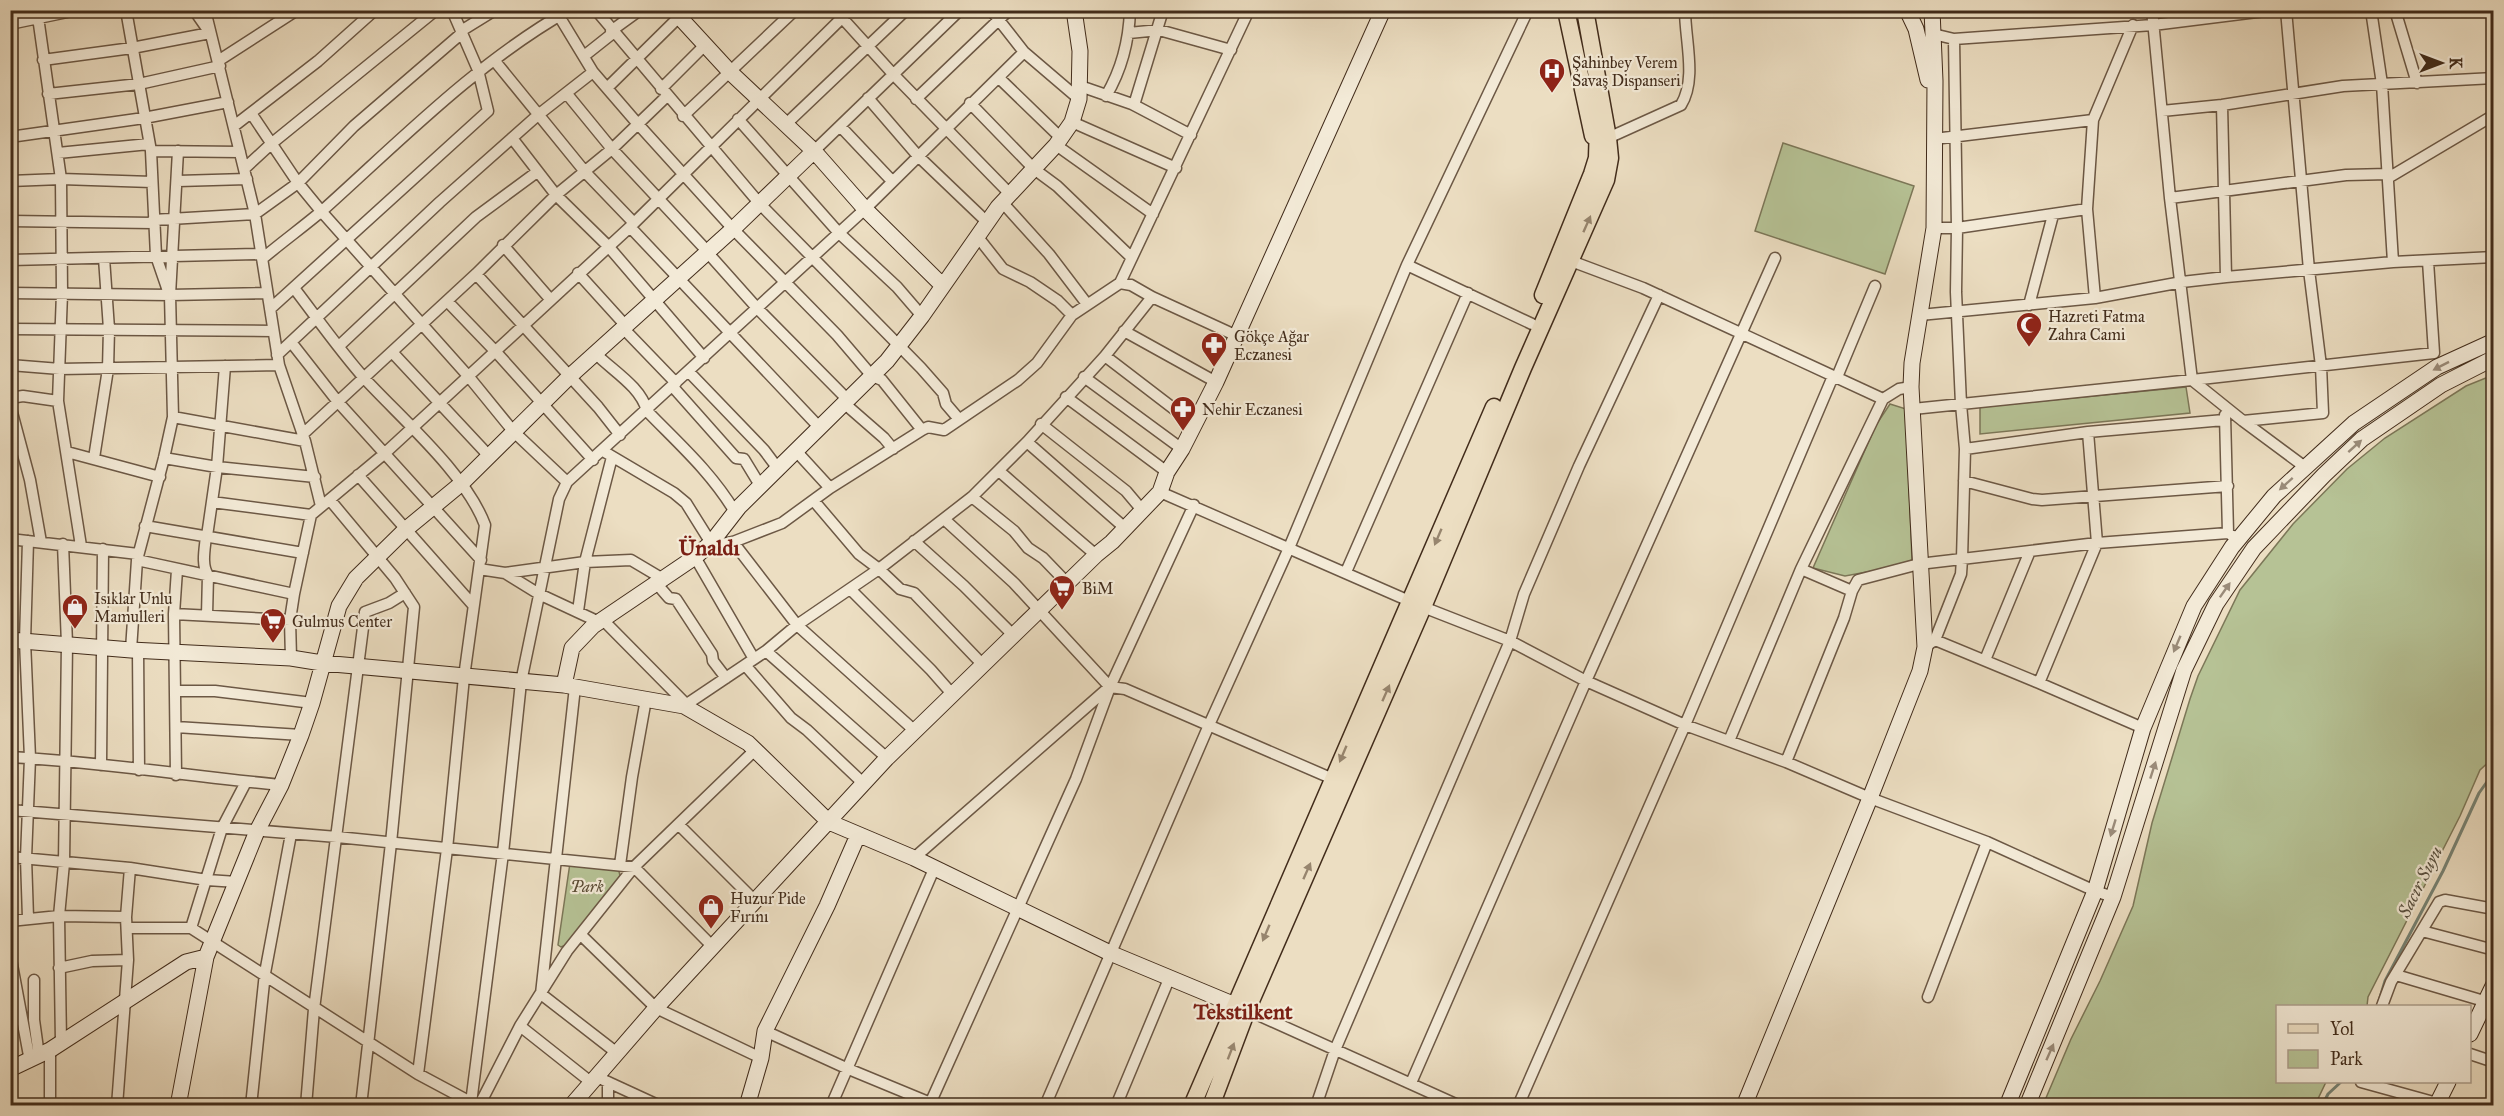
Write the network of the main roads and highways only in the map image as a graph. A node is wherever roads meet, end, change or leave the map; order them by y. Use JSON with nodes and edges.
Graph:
{"nodes":[{"id":1,"x":1566,"y":10,"type":"edge"},
{"id":2,"x":1577,"y":10,"type":"edge"},
{"id":3,"x":1585,"y":10,"type":"edge"},
{"id":4,"x":1597,"y":108,"type":"junction"},
{"id":5,"x":1610,"y":158,"type":"junction"},
{"id":6,"x":1592,"y":174,"type":"junction"},
{"id":7,"x":1417,"y":604,"type":"junction"},
{"id":8,"x":1240,"y":1008,"type":"junction"},
{"id":9,"x":1192,"y":1106,"type":"edge"},
{"id":10,"x":1211,"y":1106,"type":"edge"}],
"edges":[{"from":1,"to":6,"type":"main road"},
{"from":2,"to":4,"type":"main road"},
{"from":3,"to":5,"type":"main road"},
{"from":4,"to":5,"type":"main road"},
{"from":4,"to":6,"type":"main road"},
{"from":7,"to":5,"type":"main road","one_way":true},
{"from":6,"to":7,"type":"main road","one_way":true},
{"from":8,"to":7,"type":"main road","one_way":true},
{"from":7,"to":8,"type":"main road","one_way":true},
{"from":8,"to":9,"type":"main road"},
{"from":10,"to":8,"type":"main road","one_way":true}]}
